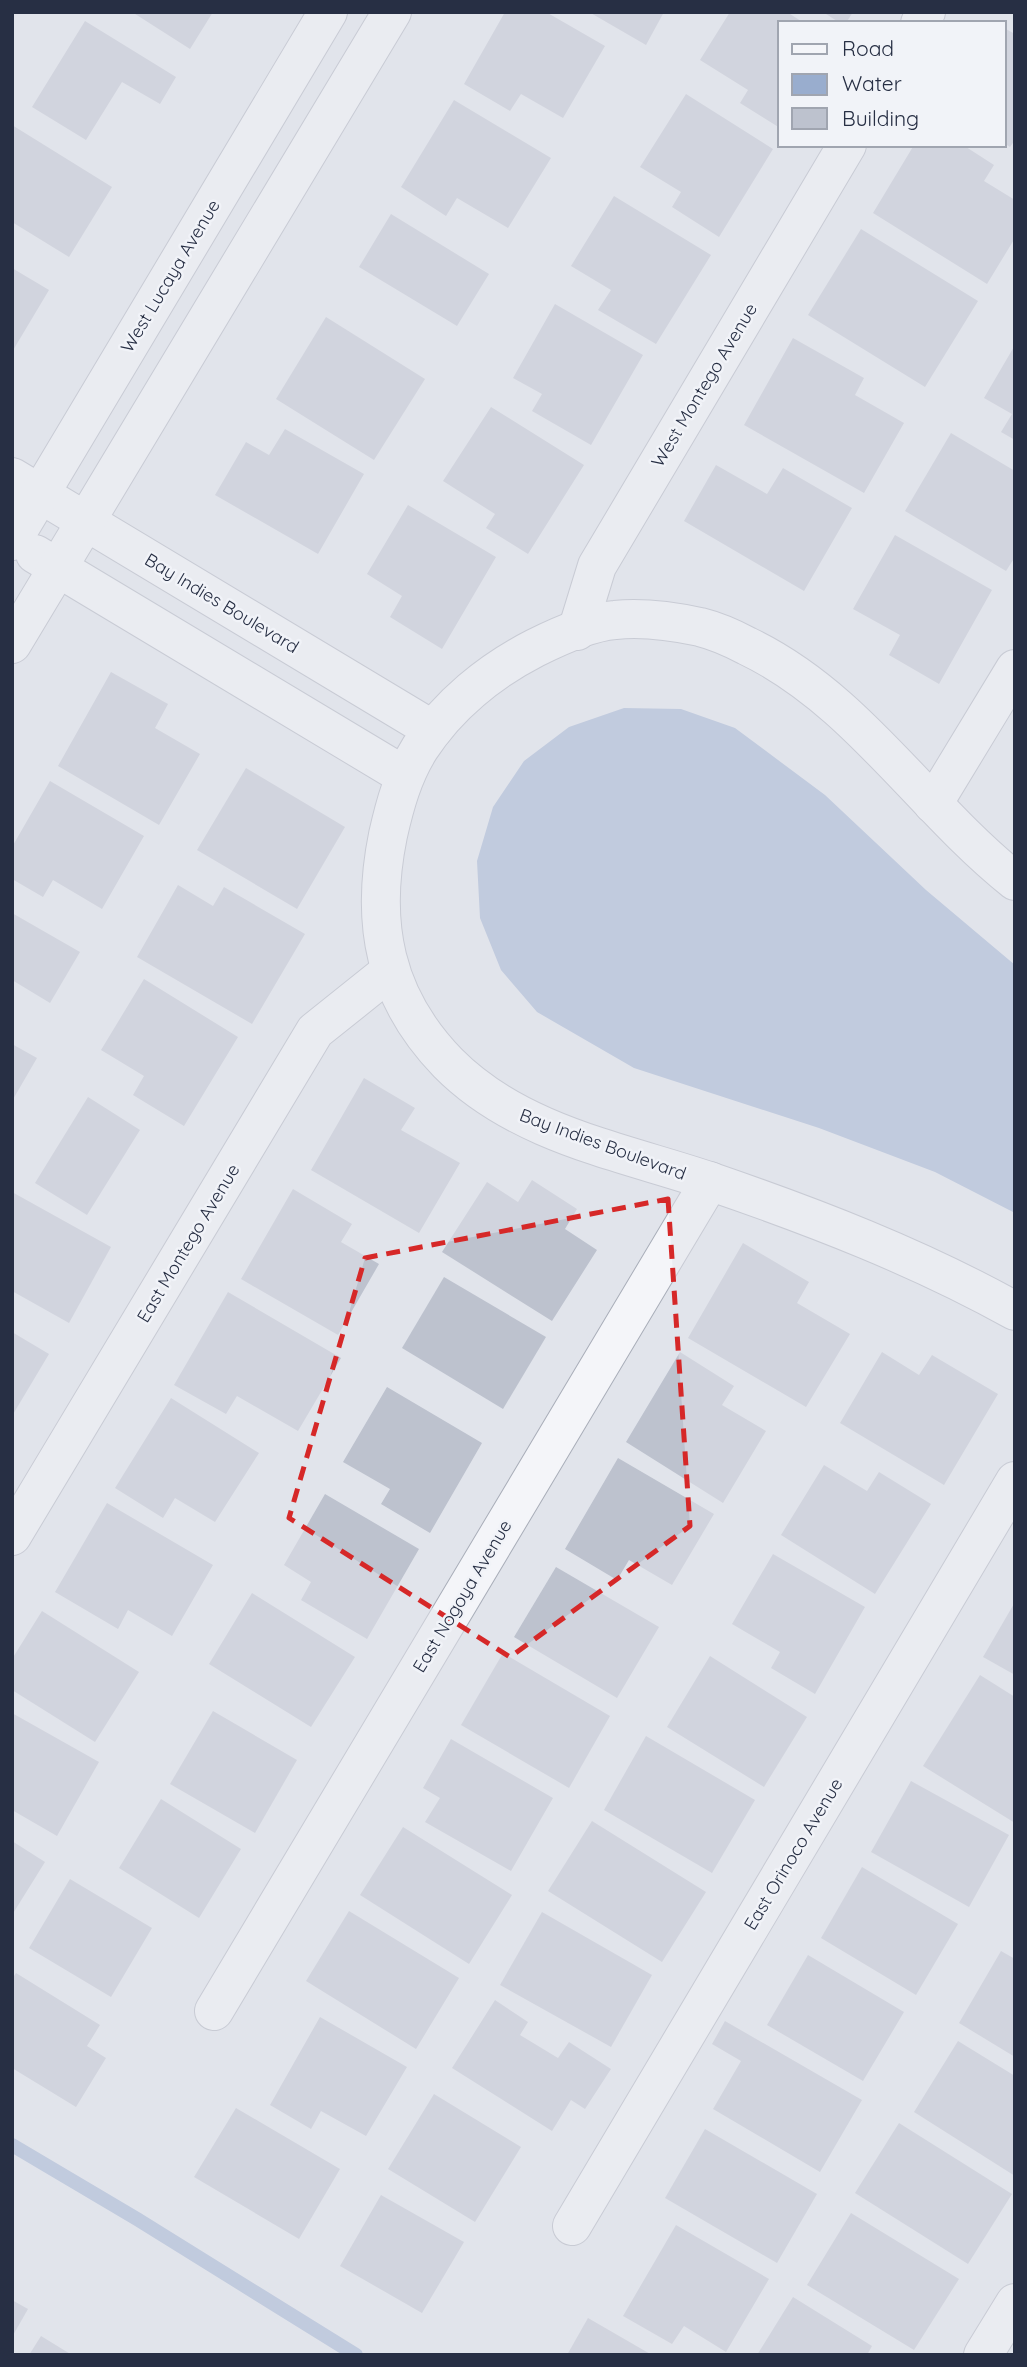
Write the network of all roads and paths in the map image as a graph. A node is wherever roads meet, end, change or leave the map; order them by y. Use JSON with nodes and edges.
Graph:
{"nodes":[{"id":1,"x":328,"y":12,"type":"edge"},
{"id":2,"x":392,"y":12,"type":"edge"},
{"id":3,"x":272,"y":106,"type":"junction"},
{"id":4,"x":319,"y":134,"type":"junction"},
{"id":5,"x":846,"y":147,"type":"edge"},
{"id":6,"x":26,"y":485,"type":"edge"},
{"id":7,"x":86,"y":522,"type":"junction"},
{"id":8,"x":12,"y":541,"type":"edge"},
{"id":9,"x":58,"y":568,"type":"junction"},
{"id":10,"x":577,"y":631,"type":"junction"},
{"id":11,"x":12,"y":644,"type":"edge"},
{"id":12,"x":1015,"y":669,"type":"edge"},
{"id":13,"x":433,"y":730,"type":"junction"},
{"id":14,"x":405,"y":776,"type":"junction"},
{"id":15,"x":933,"y":804,"type":"junction"},
{"id":16,"x":1015,"y":881,"type":"edge"},
{"id":17,"x":390,"y":971,"type":"junction"},
{"id":18,"x":709,"y":1181,"type":"junction"},
{"id":19,"x":1015,"y":1311,"type":"edge"},
{"id":20,"x":1015,"y":1481,"type":"edge"},
{"id":21,"x":12,"y":1536,"type":"edge"},
{"id":22,"x":214,"y":2011,"type":"dead end"},
{"id":23,"x":572,"y":2226,"type":"dead end"},
{"id":24,"x":1015,"y":2302,"type":"edge"},
{"id":25,"x":983,"y":2355,"type":"edge"}],
"edges":[{"from":1,"to":3,"type":"street","name":"West Lucaya Avenue"},
{"from":2,"to":4,"type":"street"},
{"from":3,"to":4,"type":"street"},
{"from":3,"to":6,"type":"street","name":"West Lucaya Avenue"},
{"from":4,"to":7,"type":"street"},
{"from":5,"to":10,"type":"street","name":"West Montego Avenue"},
{"from":6,"to":7,"type":"street","name":"Bay Indies Boulevard"},
{"from":6,"to":8,"type":"street","name":"West Lucaya Avenue"},
{"from":7,"to":9,"type":"street"},
{"from":7,"to":13,"type":"street","name":"Bay Indies Boulevard"},
{"from":8,"to":9,"type":"street"},
{"from":9,"to":11,"type":"street"},
{"from":9,"to":14,"type":"street"},
{"from":10,"to":13,"type":"street","name":"Bay Indies Boulevard"},
{"from":10,"to":15,"type":"street","name":"Bay Indies Boulevard"},
{"from":12,"to":15,"type":"street"},
{"from":13,"to":14,"type":"street","name":"Bay Indies Boulevard"},
{"from":14,"to":17,"type":"street","name":"Bay Indies Boulevard"},
{"from":15,"to":16,"type":"street","name":"Bay Indies Boulevard"},
{"from":17,"to":18,"type":"street","name":"Bay Indies Boulevard"},
{"from":17,"to":21,"type":"street","name":"East Montego Avenue"},
{"from":18,"to":19,"type":"street","name":"Bay Indies Boulevard"},
{"from":18,"to":22,"type":"street","name":"East Nogoya Avenue"},
{"from":20,"to":23,"type":"street","name":"East Orinoco Avenue"},
{"from":24,"to":25,"type":"street"}]}
